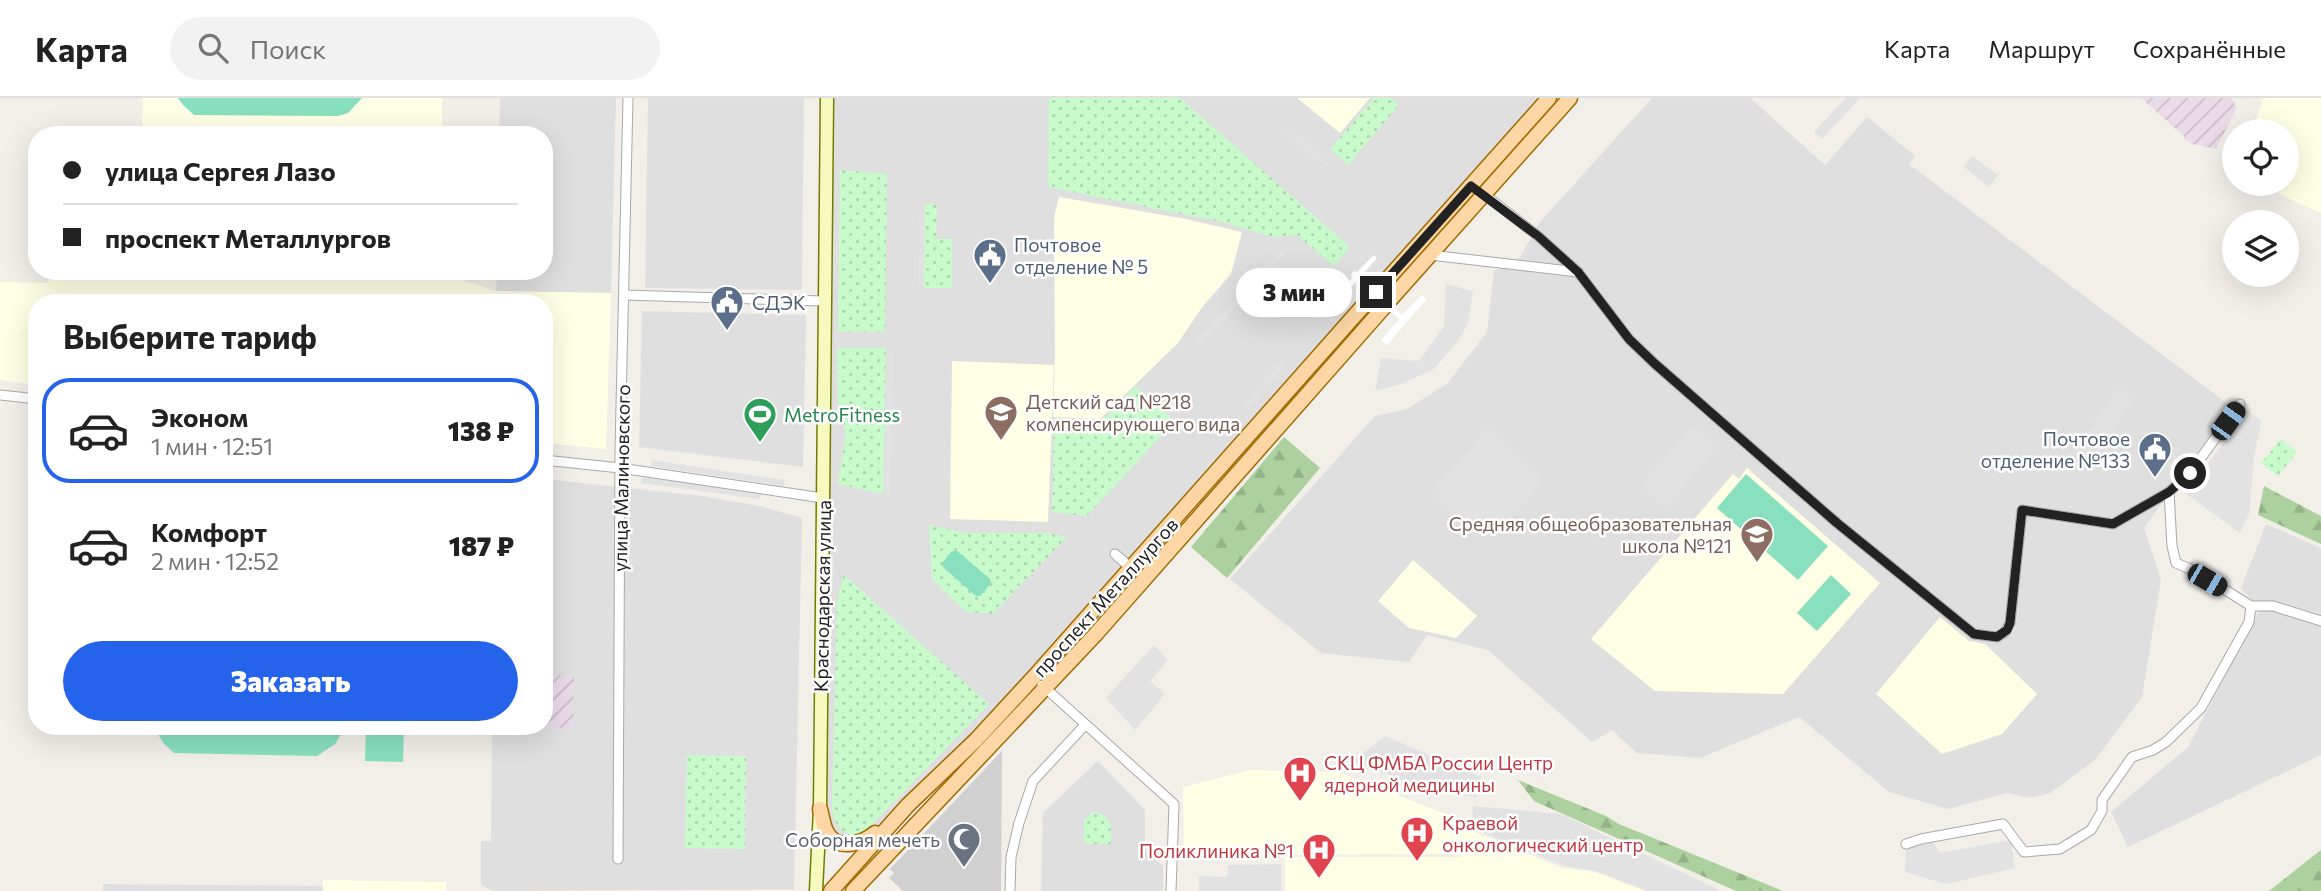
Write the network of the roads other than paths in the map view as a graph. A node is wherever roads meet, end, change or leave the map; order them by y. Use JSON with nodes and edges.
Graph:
{"nodes":[{"id":1,"x":628,"y":98,"type":"edge"},
{"id":2,"x":827,"y":98,"type":"edge"},
{"id":3,"x":1549,"y":98,"type":"edge"},
{"id":4,"x":1570,"y":98,"type":"edge"},
{"id":5,"x":1471,"y":186,"type":"junction"},
{"id":6,"x":1485,"y":195,"type":"junction"},
{"id":7,"x":1430,"y":255,"type":"junction"},
{"id":8,"x":1578,"y":272,"type":"junction"},
{"id":9,"x":624,"y":295,"type":"junction"},
{"id":10,"x":823,"y":301,"type":"junction"},
{"id":11,"x":0,"y":395,"type":"edge"},
{"id":12,"x":28,"y":398,"type":"edge"},
{"id":13,"x":2240,"y":404,"type":"dead end"},
{"id":14,"x":553,"y":461,"type":"edge"},
{"id":15,"x":620,"y":468,"type":"junction"},
{"id":16,"x":2169,"y":492,"type":"junction"},
{"id":17,"x":823,"y":498,"type":"junction"},
{"id":18,"x":1115,"y":554,"type":"dead end"},
{"id":19,"x":1131,"y":568,"type":"junction"},
{"id":20,"x":2251,"y":606,"type":"junction"},
{"id":21,"x":2321,"y":621,"type":"edge"},
{"id":22,"x":1034,"y":677,"type":"junction"},
{"id":23,"x":1046,"y":688,"type":"junction"},
{"id":24,"x":1085,"y":725,"type":"junction"},
{"id":25,"x":908,"y":805,"type":"junction"},
{"id":26,"x":820,"y":809,"type":"junction"},
{"id":27,"x":1906,"y":844,"type":"dead end"},
{"id":28,"x":618,"y":859,"type":"dead end"},
{"id":29,"x":817,"y":891,"type":"edge"},
{"id":30,"x":831,"y":891,"type":"edge"},
{"id":31,"x":853,"y":891,"type":"edge"},
{"id":32,"x":1010,"y":891,"type":"edge"},
{"id":33,"x":1171,"y":891,"type":"edge"}],
"edges":[{"from":1,"to":9,"type":"street","name":"улица Малиновского"},
{"from":2,"to":10,"type":"main road","name":"Краснодарская улица"},
{"from":3,"to":5,"type":"main road","name":"проспект Металлургов"},
{"from":4,"to":6,"type":"main road","name":"проспект Металлургов"},
{"from":5,"to":6,"type":"main road"},
{"from":5,"to":19,"type":"main road","name":"проспект Металлургов"},
{"from":6,"to":7,"type":"main road","name":"проспект Металлургов"},
{"from":6,"to":8,"type":"street"},
{"from":7,"to":8,"type":"street"},
{"from":7,"to":23,"type":"main road","name":"проспект Металлургов"},
{"from":8,"to":16,"type":"street"},
{"from":9,"to":10,"type":"street"},
{"from":9,"to":15,"type":"street","name":"улица Малиновского"},
{"from":10,"to":17,"type":"main road","name":"Краснодарская улица"},
{"from":11,"to":12,"type":"street"},
{"from":13,"to":16,"type":"street"},
{"from":14,"to":15,"type":"street"},
{"from":15,"to":17,"type":"street"},
{"from":15,"to":28,"type":"street","name":"улица Малиновского"},
{"from":16,"to":20,"type":"street"},
{"from":17,"to":26,"type":"main road","name":"Краснодарская улица"},
{"from":18,"to":19,"type":"street"},
{"from":19,"to":22,"type":"main road","name":"проспект Металлургов"},
{"from":20,"to":21,"type":"street"},
{"from":20,"to":27,"type":"street"},
{"from":22,"to":23,"type":"street"},
{"from":22,"to":25,"type":"main road","name":"проспект Металлургов"},
{"from":23,"to":24,"type":"street"},
{"from":23,"to":31,"type":"main road","name":"проспект Металлургов"},
{"from":24,"to":32,"type":"street"},
{"from":24,"to":33,"type":"street"},
{"from":25,"to":26,"type":"main road"},
{"from":25,"to":30,"type":"main road","name":"проспект Металлургов"},
{"from":26,"to":29,"type":"main road","name":"Краснодарская улица"}]}
